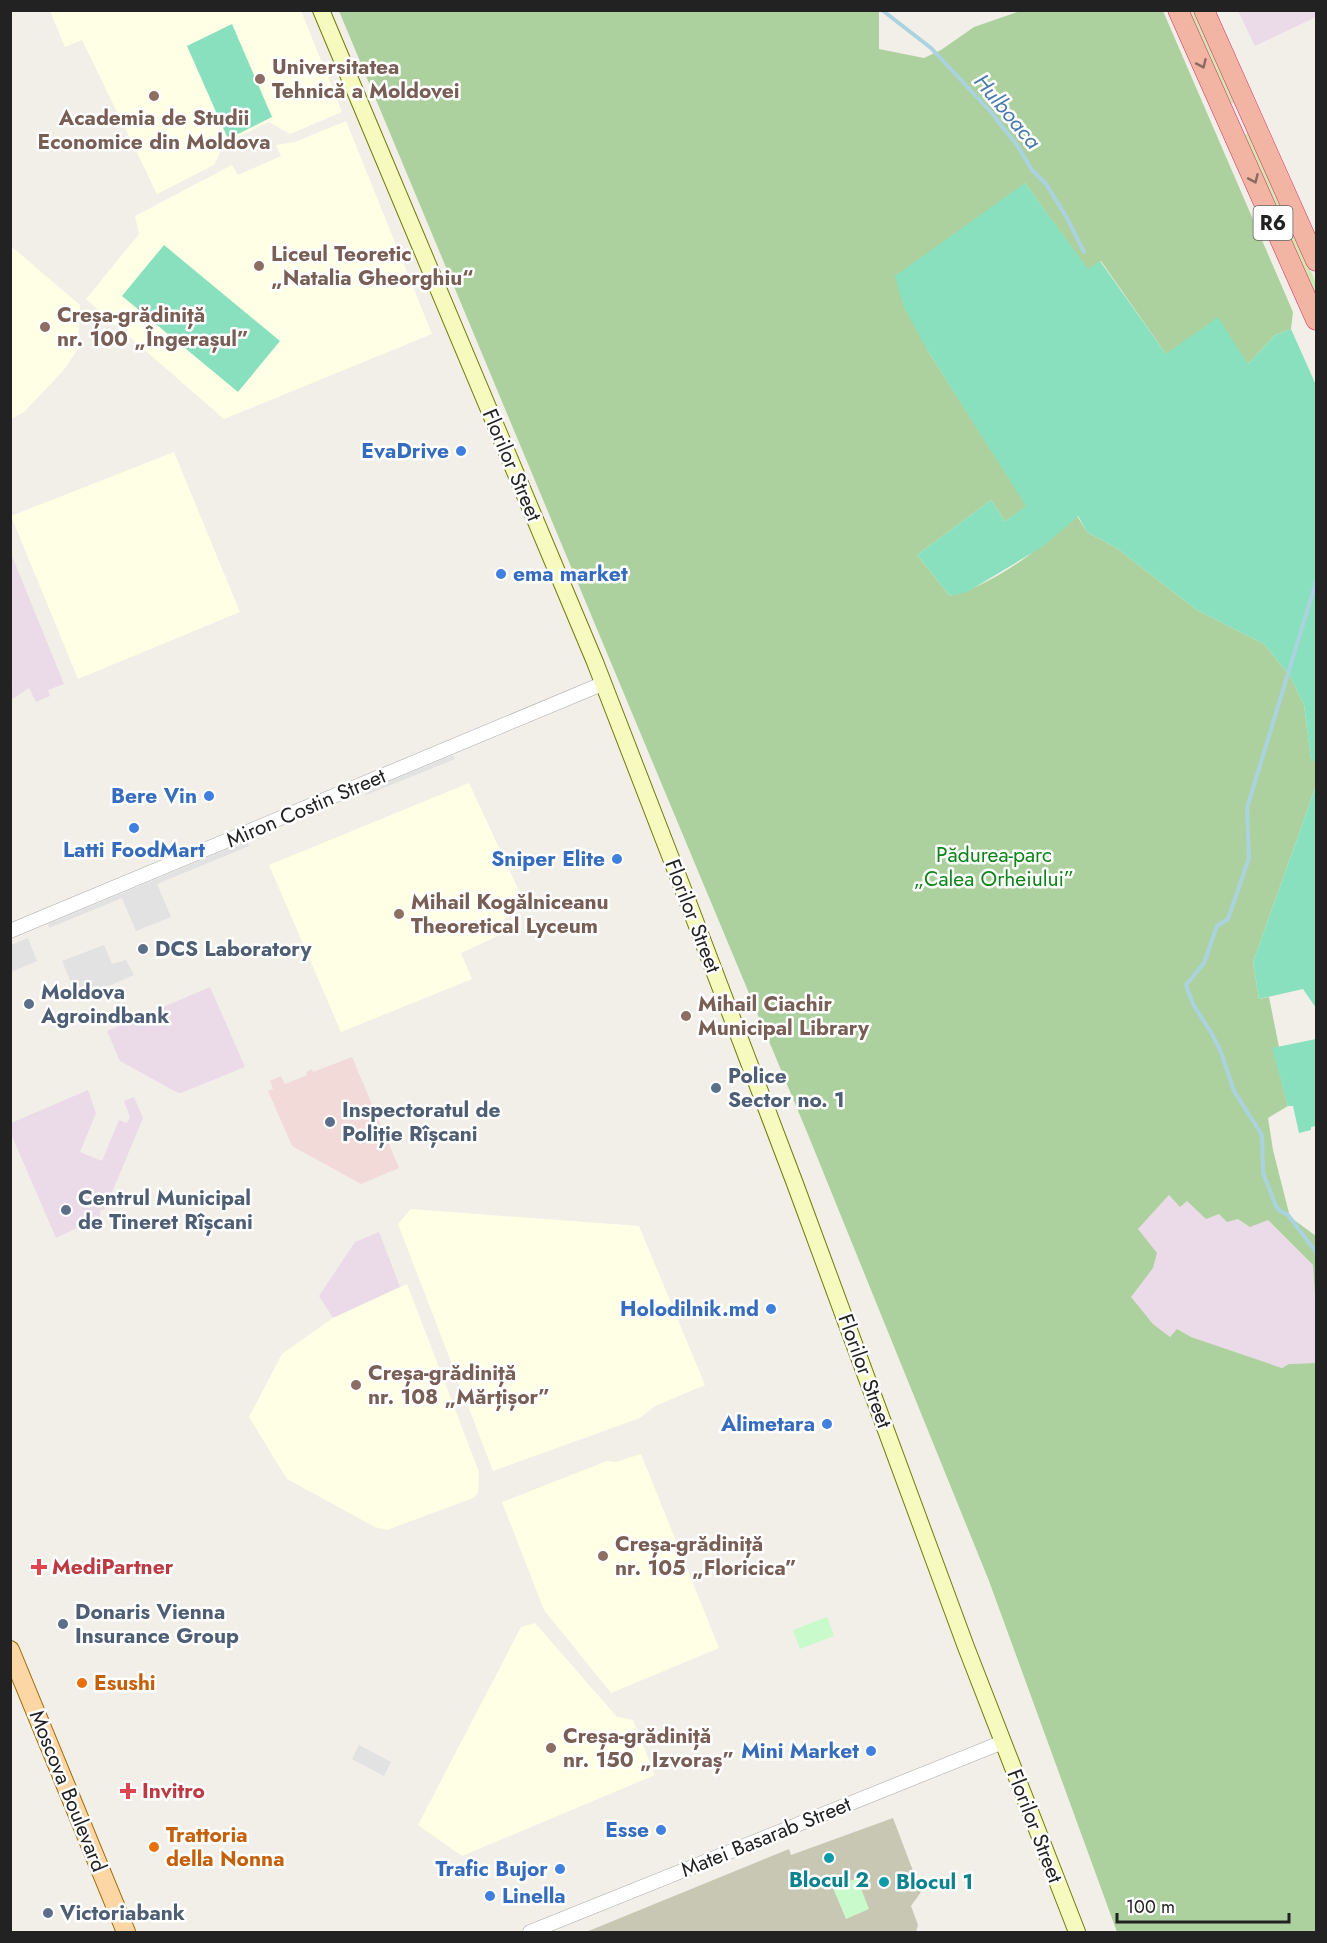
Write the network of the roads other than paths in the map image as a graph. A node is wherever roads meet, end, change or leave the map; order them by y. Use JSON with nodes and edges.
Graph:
{"nodes":[{"id":1,"x":321,"y":10,"type":"edge"},
{"id":2,"x":1178,"y":10,"type":"edge"},
{"id":3,"x":1204,"y":10,"type":"edge"},
{"id":4,"x":1251,"y":116,"type":"junction"},
{"id":5,"x":1230,"y":126,"type":"junction"},
{"id":6,"x":1317,"y":261,"type":"edge"},
{"id":7,"x":1317,"y":320,"type":"edge"},
{"id":8,"x":602,"y":684,"type":"junction"},
{"id":9,"x":10,"y":932,"type":"edge"},
{"id":10,"x":10,"y":1650,"type":"edge"},
{"id":11,"x":1003,"y":1742,"type":"junction"},
{"id":12,"x":126,"y":1932,"type":"edge"},
{"id":13,"x":530,"y":1932,"type":"edge"},
{"id":14,"x":1077,"y":1932,"type":"edge"}],
"edges":[{"from":1,"to":8,"type":"main road","name":"Florilor Street"},
{"from":2,"to":5,"type":"highway","number":"R6","one_way":true},
{"from":3,"to":4,"type":"highway","number":"R6"},
{"from":4,"to":5,"type":"highway"},
{"from":4,"to":6,"type":"highway","number":"R6"},
{"from":5,"to":7,"type":"highway","number":"R6","one_way":true},
{"from":8,"to":9,"type":"street","name":"Miron Costin Street"},
{"from":8,"to":11,"type":"main road","name":"Florilor Street"},
{"from":10,"to":12,"type":"main road","name":"Moscova Boulevard"},
{"from":11,"to":13,"type":"street","name":"Matei Basarab Street"},
{"from":11,"to":14,"type":"main road","name":"Florilor Street"}]}
